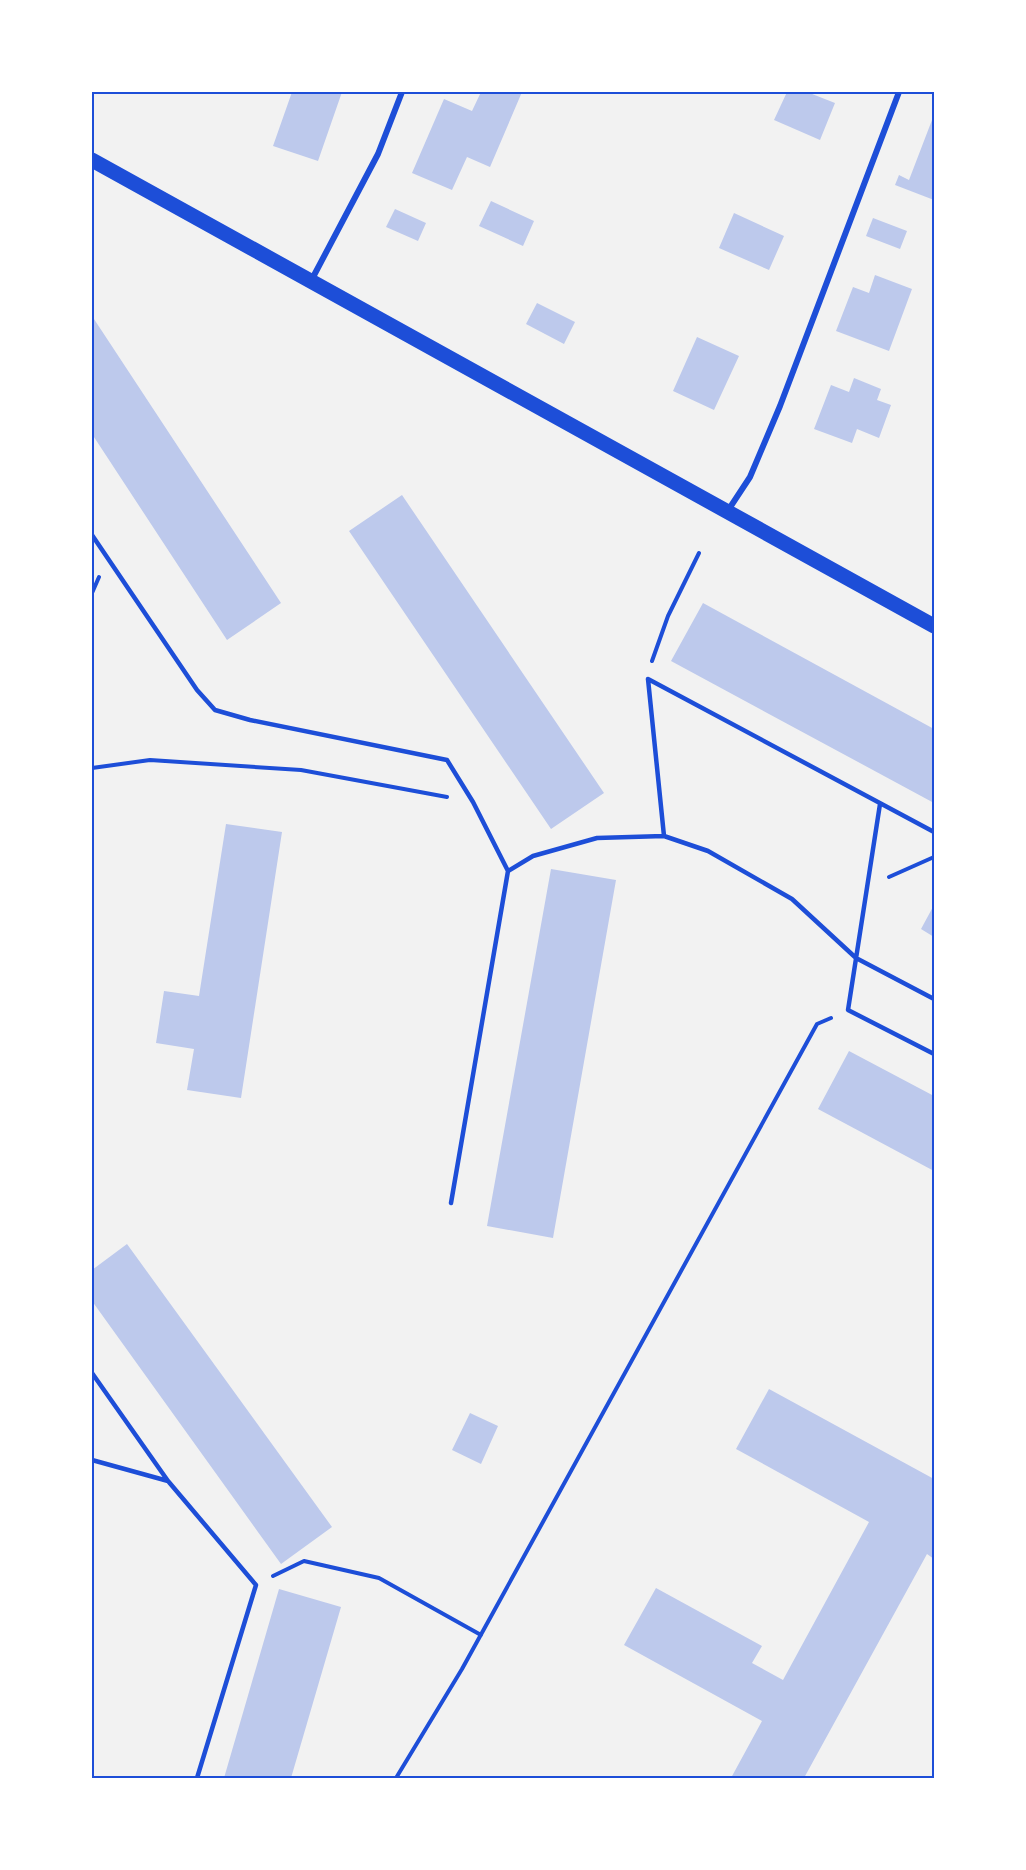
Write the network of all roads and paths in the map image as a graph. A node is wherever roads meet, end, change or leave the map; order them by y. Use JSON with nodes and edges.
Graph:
{"nodes":[{"id":1,"x":402,"y":92,"type":"edge"},
{"id":2,"x":899,"y":92,"type":"edge"},
{"id":3,"x":92,"y":160,"type":"edge"},
{"id":4,"x":310,"y":282,"type":"junction"},
{"id":5,"x":727,"y":512,"type":"junction"},
{"id":6,"x":92,"y":535,"type":"edge"},
{"id":7,"x":699,"y":553,"type":"dead end"},
{"id":8,"x":934,"y":626,"type":"edge"},
{"id":9,"x":648,"y":680,"type":"junction"},
{"id":10,"x":92,"y":768,"type":"edge"},
{"id":11,"x":473,"y":802,"type":"junction"},
{"id":12,"x":880,"y":804,"type":"junction"},
{"id":13,"x":934,"y":832,"type":"edge"},
{"id":14,"x":664,"y":836,"type":"junction"},
{"id":15,"x":934,"y":857,"type":"edge"},
{"id":16,"x":508,"y":871,"type":"junction"},
{"id":17,"x":866,"y":888,"type":"junction"},
{"id":18,"x":856,"y":958,"type":"junction"},
{"id":19,"x":934,"y":999,"type":"edge"},
{"id":20,"x":848,"y":1010,"type":"junction"},
{"id":21,"x":934,"y":1054,"type":"edge"},
{"id":22,"x":451,"y":1203,"type":"dead end"},
{"id":23,"x":92,"y":1372,"type":"edge"},
{"id":24,"x":92,"y":1460,"type":"edge"},
{"id":25,"x":168,"y":1481,"type":"junction"},
{"id":26,"x":256,"y":1585,"type":"junction"},
{"id":27,"x":481,"y":1635,"type":"junction"},
{"id":28,"x":197,"y":1779,"type":"edge"},
{"id":29,"x":396,"y":1779,"type":"edge"}],
"edges":[{"from":1,"to":4,"type":"street"},
{"from":2,"to":5,"type":"street"},
{"from":3,"to":4,"type":"main road"},
{"from":4,"to":5,"type":"main road"},
{"from":5,"to":8,"type":"main road"},
{"from":6,"to":11,"type":"lane"},
{"from":7,"to":9,"type":"path"},
{"from":9,"to":12,"type":"lane"},
{"from":9,"to":14,"type":"lane"},
{"from":10,"to":11,"type":"path"},
{"from":11,"to":16,"type":"lane"},
{"from":12,"to":13,"type":"lane"},
{"from":12,"to":17,"type":"lane"},
{"from":14,"to":16,"type":"lane"},
{"from":14,"to":18,"type":"lane"},
{"from":15,"to":17,"type":"path"},
{"from":16,"to":22,"type":"lane"},
{"from":17,"to":18,"type":"lane"},
{"from":18,"to":19,"type":"lane"},
{"from":18,"to":20,"type":"lane"},
{"from":20,"to":21,"type":"lane"},
{"from":20,"to":27,"type":"path"},
{"from":23,"to":25,"type":"lane"},
{"from":24,"to":25,"type":"lane"},
{"from":25,"to":26,"type":"lane"},
{"from":26,"to":27,"type":"path"},
{"from":26,"to":28,"type":"lane"},
{"from":27,"to":29,"type":"path"}]}
